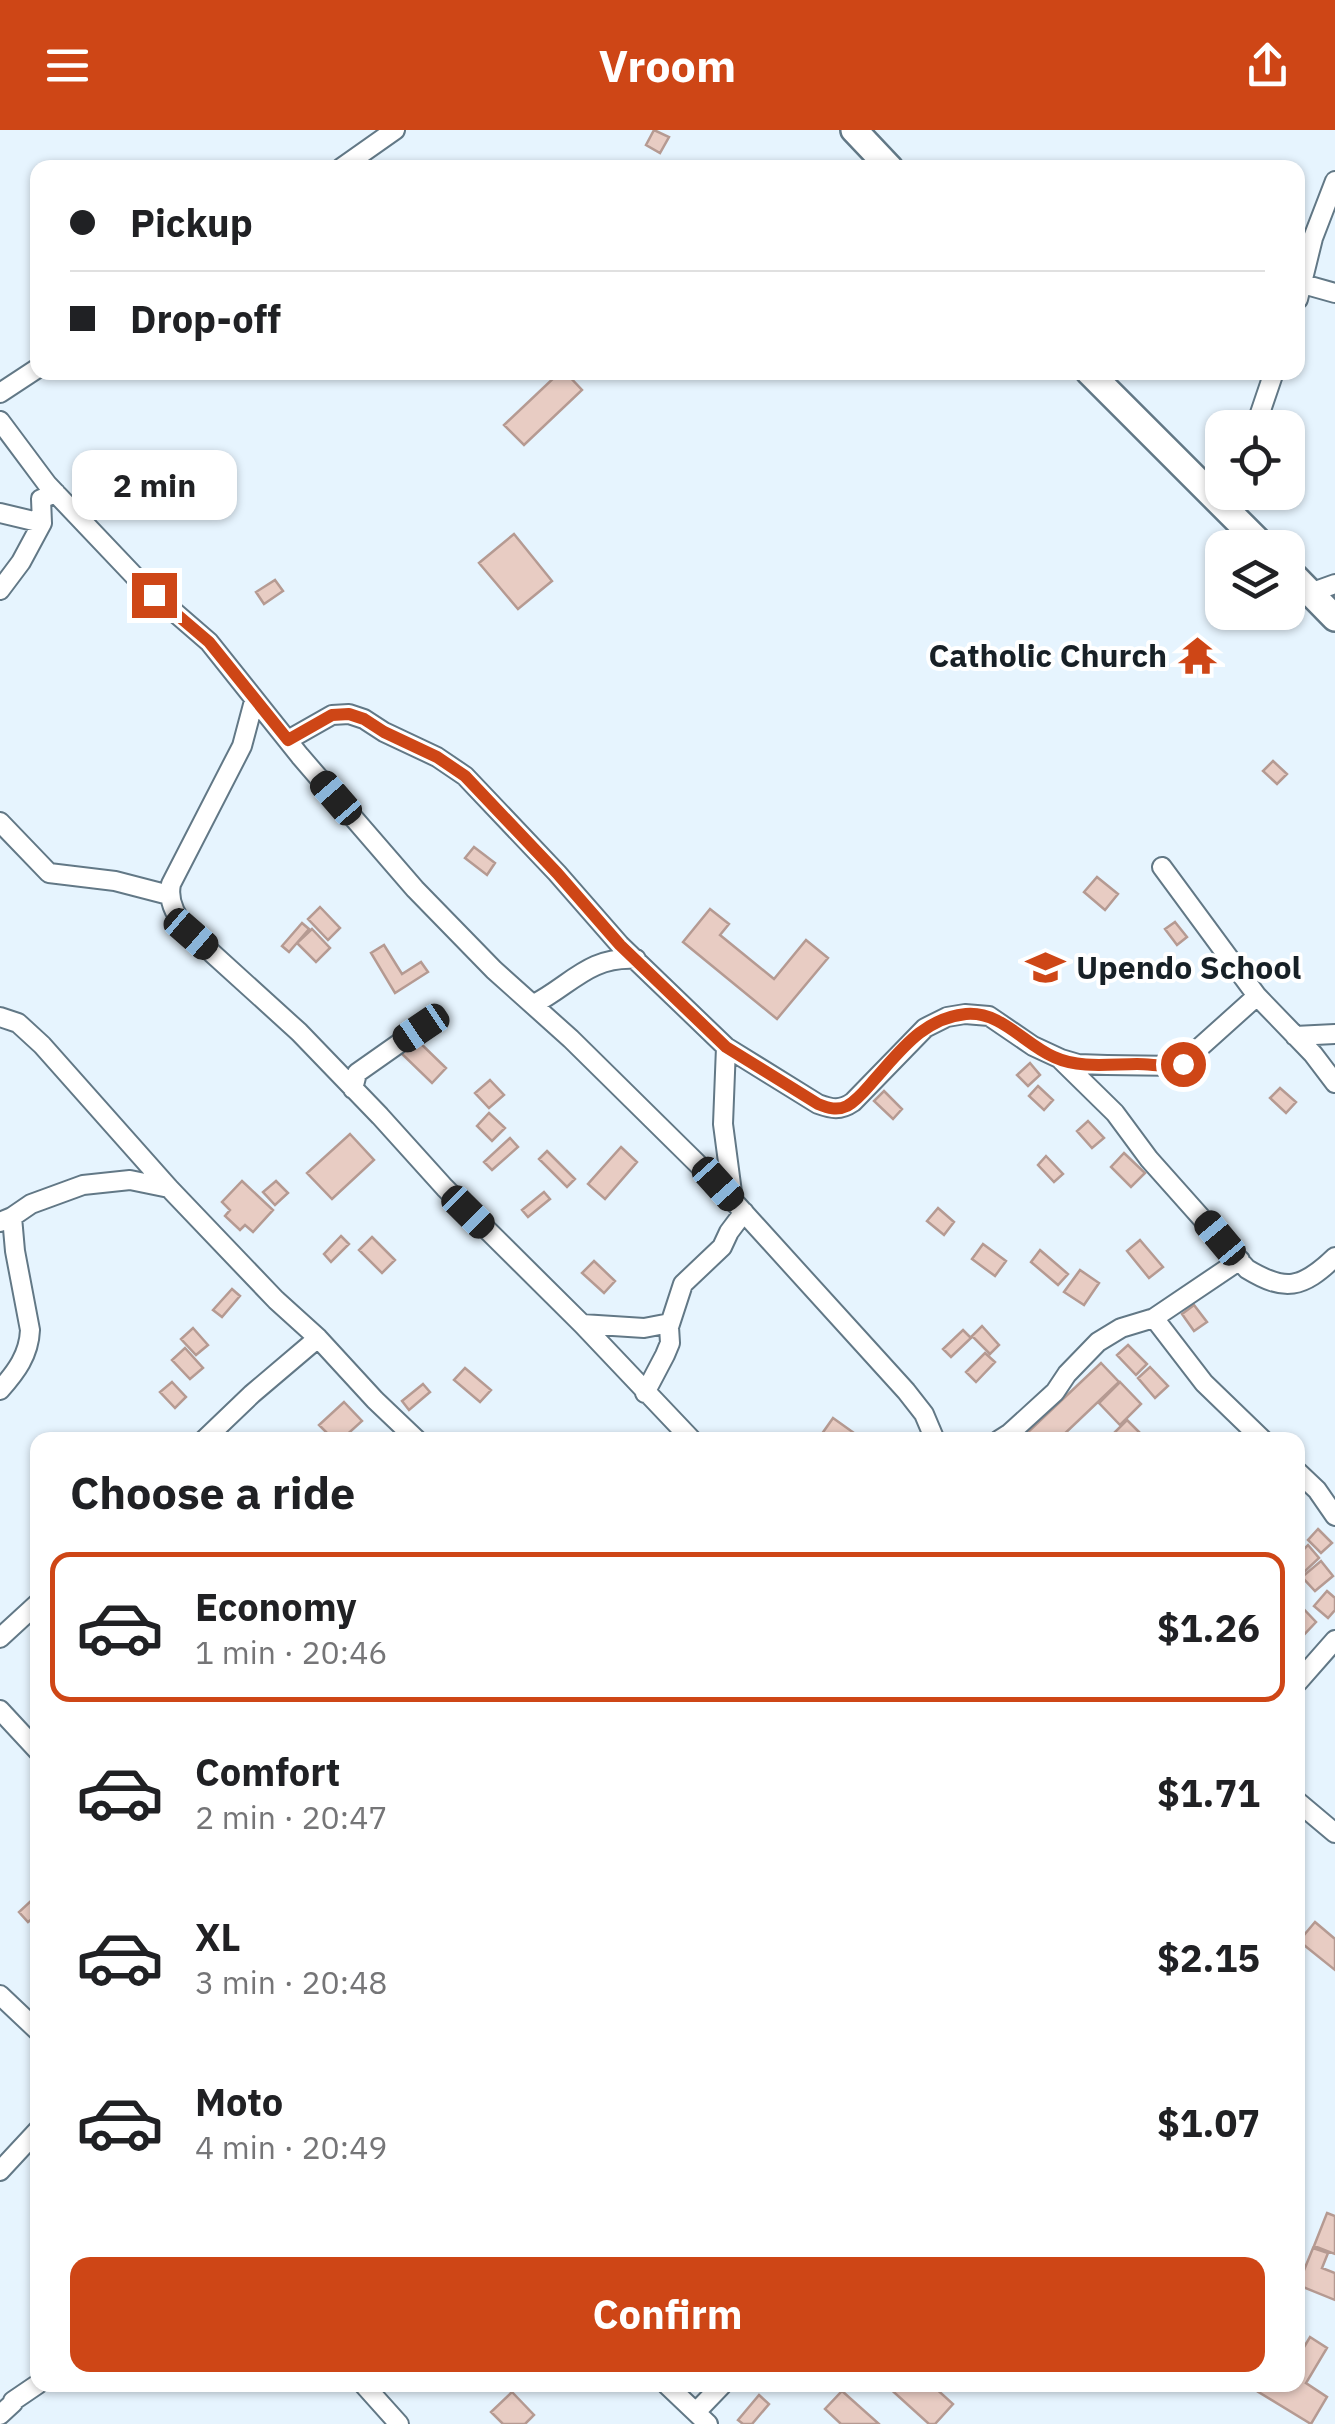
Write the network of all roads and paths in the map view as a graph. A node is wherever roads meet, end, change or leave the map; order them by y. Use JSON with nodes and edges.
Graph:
{"nodes":[{"id":1,"x":395,"y":130,"type":"edge"},
{"id":2,"x":854,"y":130,"type":"edge"},
{"id":3,"x":352,"y":160,"type":"edge"},
{"id":4,"x":882,"y":160,"type":"edge"},
{"id":5,"x":1335,"y":182,"type":"edge"},
{"id":6,"x":1305,"y":271,"type":"edge"},
{"id":7,"x":1305,"y":291,"type":"edge"},
{"id":8,"x":1335,"y":293,"type":"edge"},
{"id":9,"x":30,"y":373,"type":"edge"},
{"id":10,"x":1098,"y":380,"type":"edge"},
{"id":11,"x":1271,"y":380,"type":"edge"},
{"id":12,"x":0,"y":393,"type":"edge"},
{"id":13,"x":1261,"y":410,"type":"edge"},
{"id":14,"x":0,"y":422,"type":"edge"},
{"id":15,"x":1205,"y":480,"type":"edge"},
{"id":16,"x":56,"y":493,"type":"junction"},
{"id":17,"x":1234,"y":510,"type":"edge"},
{"id":18,"x":0,"y":513,"type":"edge"},
{"id":19,"x":42,"y":523,"type":"junction"},
{"id":20,"x":1250,"y":530,"type":"edge"},
{"id":21,"x":1335,"y":584,"type":"edge"},
{"id":22,"x":1305,"y":588,"type":"edge"},
{"id":23,"x":0,"y":590,"type":"edge"},
{"id":24,"x":1310,"y":593,"type":"junction"},
{"id":25,"x":1335,"y":618,"type":"edge"},
{"id":26,"x":254,"y":700,"type":"junction"},
{"id":27,"x":288,"y":740,"type":"junction"},
{"id":28,"x":0,"y":822,"type":"edge"},
{"id":29,"x":1162,"y":866,"type":"dead end"},
{"id":30,"x":169,"y":895,"type":"junction"},
{"id":31,"x":636,"y":960,"type":"junction"},
{"id":32,"x":1256,"y":996,"type":"junction"},
{"id":33,"x":534,"y":1004,"type":"junction"},
{"id":34,"x":0,"y":1017,"type":"edge"},
{"id":35,"x":421,"y":1028,"type":"dead end"},
{"id":36,"x":1335,"y":1034,"type":"edge"},
{"id":37,"x":1295,"y":1036,"type":"junction"},
{"id":38,"x":726,"y":1047,"type":"junction"},
{"id":39,"x":1061,"y":1060,"type":"junction"},
{"id":40,"x":1335,"y":1083,"type":"edge"},
{"id":41,"x":353,"y":1089,"type":"junction"},
{"id":42,"x":169,"y":1188,"type":"junction"},
{"id":43,"x":738,"y":1206,"type":"junction"},
{"id":44,"x":6,"y":1219,"type":"edge"},
{"id":45,"x":1335,"y":1257,"type":"edge"},
{"id":46,"x":1240,"y":1260,"type":"junction"},
{"id":47,"x":1154,"y":1318,"type":"junction"},
{"id":48,"x":670,"y":1323,"type":"junction"},
{"id":49,"x":582,"y":1324,"type":"junction"},
{"id":50,"x":318,"y":1338,"type":"junction"},
{"id":51,"x":0,"y":1390,"type":"edge"},
{"id":52,"x":645,"y":1392,"type":"junction"},
{"id":53,"x":212,"y":1432,"type":"edge"},
{"id":54,"x":409,"y":1432,"type":"edge"},
{"id":55,"x":684,"y":1432,"type":"edge"},
{"id":56,"x":932,"y":1432,"type":"edge"},
{"id":57,"x":1011,"y":1432,"type":"edge"},
{"id":58,"x":1255,"y":1432,"type":"edge"},
{"id":59,"x":1335,"y":1478,"type":"edge"},
{"id":60,"x":1305,"y":1479,"type":"edge"},
{"id":61,"x":1317,"y":1490,"type":"junction"},
{"id":62,"x":1335,"y":1516,"type":"edge"},
{"id":63,"x":30,"y":1610,"type":"edge"},
{"id":64,"x":0,"y":1638,"type":"edge"},
{"id":65,"x":1335,"y":1640,"type":"edge"},
{"id":66,"x":1326,"y":1660,"type":"edge"},
{"id":67,"x":1305,"y":1676,"type":"edge"},
{"id":68,"x":0,"y":1710,"type":"edge"},
{"id":69,"x":30,"y":1742,"type":"edge"},
{"id":70,"x":1305,"y":1810,"type":"edge"},
{"id":71,"x":1335,"y":1833,"type":"edge"},
{"id":72,"x":0,"y":1995,"type":"edge"},
{"id":73,"x":30,"y":2023,"type":"edge"},
{"id":74,"x":30,"y":2139,"type":"edge"},
{"id":75,"x":0,"y":2171,"type":"edge"},
{"id":76,"x":30,"y":2389,"type":"edge"},
{"id":77,"x":370,"y":2392,"type":"edge"},
{"id":78,"x":675,"y":2392,"type":"edge"},
{"id":79,"x":718,"y":2392,"type":"edge"},
{"id":80,"x":4,"y":2407,"type":"edge"},
{"id":81,"x":702,"y":2418,"type":"edge"},
{"id":82,"x":399,"y":2424,"type":"edge"}],
"edges":[{"from":1,"to":3,"type":"street"},
{"from":2,"to":4,"type":"main road"},
{"from":5,"to":6,"type":"street"},
{"from":7,"to":8,"type":"street"},
{"from":9,"to":12,"type":"street"},
{"from":10,"to":15,"type":"main road"},
{"from":11,"to":13,"type":"street"},
{"from":14,"to":16,"type":"street"},
{"from":16,"to":19,"type":"street"},
{"from":16,"to":26,"type":"street"},
{"from":17,"to":20,"type":"main road"},
{"from":18,"to":19,"type":"street"},
{"from":19,"to":23,"type":"street"},
{"from":21,"to":24,"type":"street"},
{"from":22,"to":24,"type":"main road"},
{"from":24,"to":25,"type":"main road"},
{"from":26,"to":27,"type":"street"},
{"from":26,"to":30,"type":"street"},
{"from":27,"to":31,"type":"street"},
{"from":27,"to":33,"type":"street"},
{"from":28,"to":30,"type":"street"},
{"from":29,"to":32,"type":"street"},
{"from":30,"to":41,"type":"street"},
{"from":31,"to":33,"type":"street"},
{"from":31,"to":38,"type":"street"},
{"from":32,"to":37,"type":"street"},
{"from":32,"to":39,"type":"street"},
{"from":33,"to":43,"type":"street"},
{"from":34,"to":42,"type":"street"},
{"from":35,"to":41,"type":"street"},
{"from":36,"to":37,"type":"street"},
{"from":37,"to":40,"type":"street"},
{"from":38,"to":39,"type":"street"},
{"from":38,"to":43,"type":"street"},
{"from":39,"to":46,"type":"street"},
{"from":41,"to":49,"type":"street"},
{"from":42,"to":44,"type":"street"},
{"from":42,"to":50,"type":"street"},
{"from":43,"to":48,"type":"street"},
{"from":43,"to":56,"type":"street"},
{"from":44,"to":51,"type":"street"},
{"from":45,"to":46,"type":"street"},
{"from":46,"to":47,"type":"street"},
{"from":47,"to":57,"type":"street"},
{"from":47,"to":58,"type":"street"},
{"from":48,"to":49,"type":"street"},
{"from":48,"to":52,"type":"street"},
{"from":49,"to":52,"type":"street"},
{"from":50,"to":53,"type":"street"},
{"from":50,"to":54,"type":"street"},
{"from":52,"to":55,"type":"street"},
{"from":59,"to":61,"type":"street"},
{"from":60,"to":61,"type":"street"},
{"from":61,"to":62,"type":"street"},
{"from":63,"to":64,"type":"street"},
{"from":65,"to":66,"type":"street"},
{"from":66,"to":67,"type":"street"},
{"from":68,"to":69,"type":"street"},
{"from":70,"to":71,"type":"street"},
{"from":72,"to":73,"type":"street"},
{"from":74,"to":75,"type":"street"},
{"from":76,"to":80,"type":"street"},
{"from":77,"to":82,"type":"street"},
{"from":78,"to":81,"type":"street"},
{"from":79,"to":81,"type":"street"}]}
